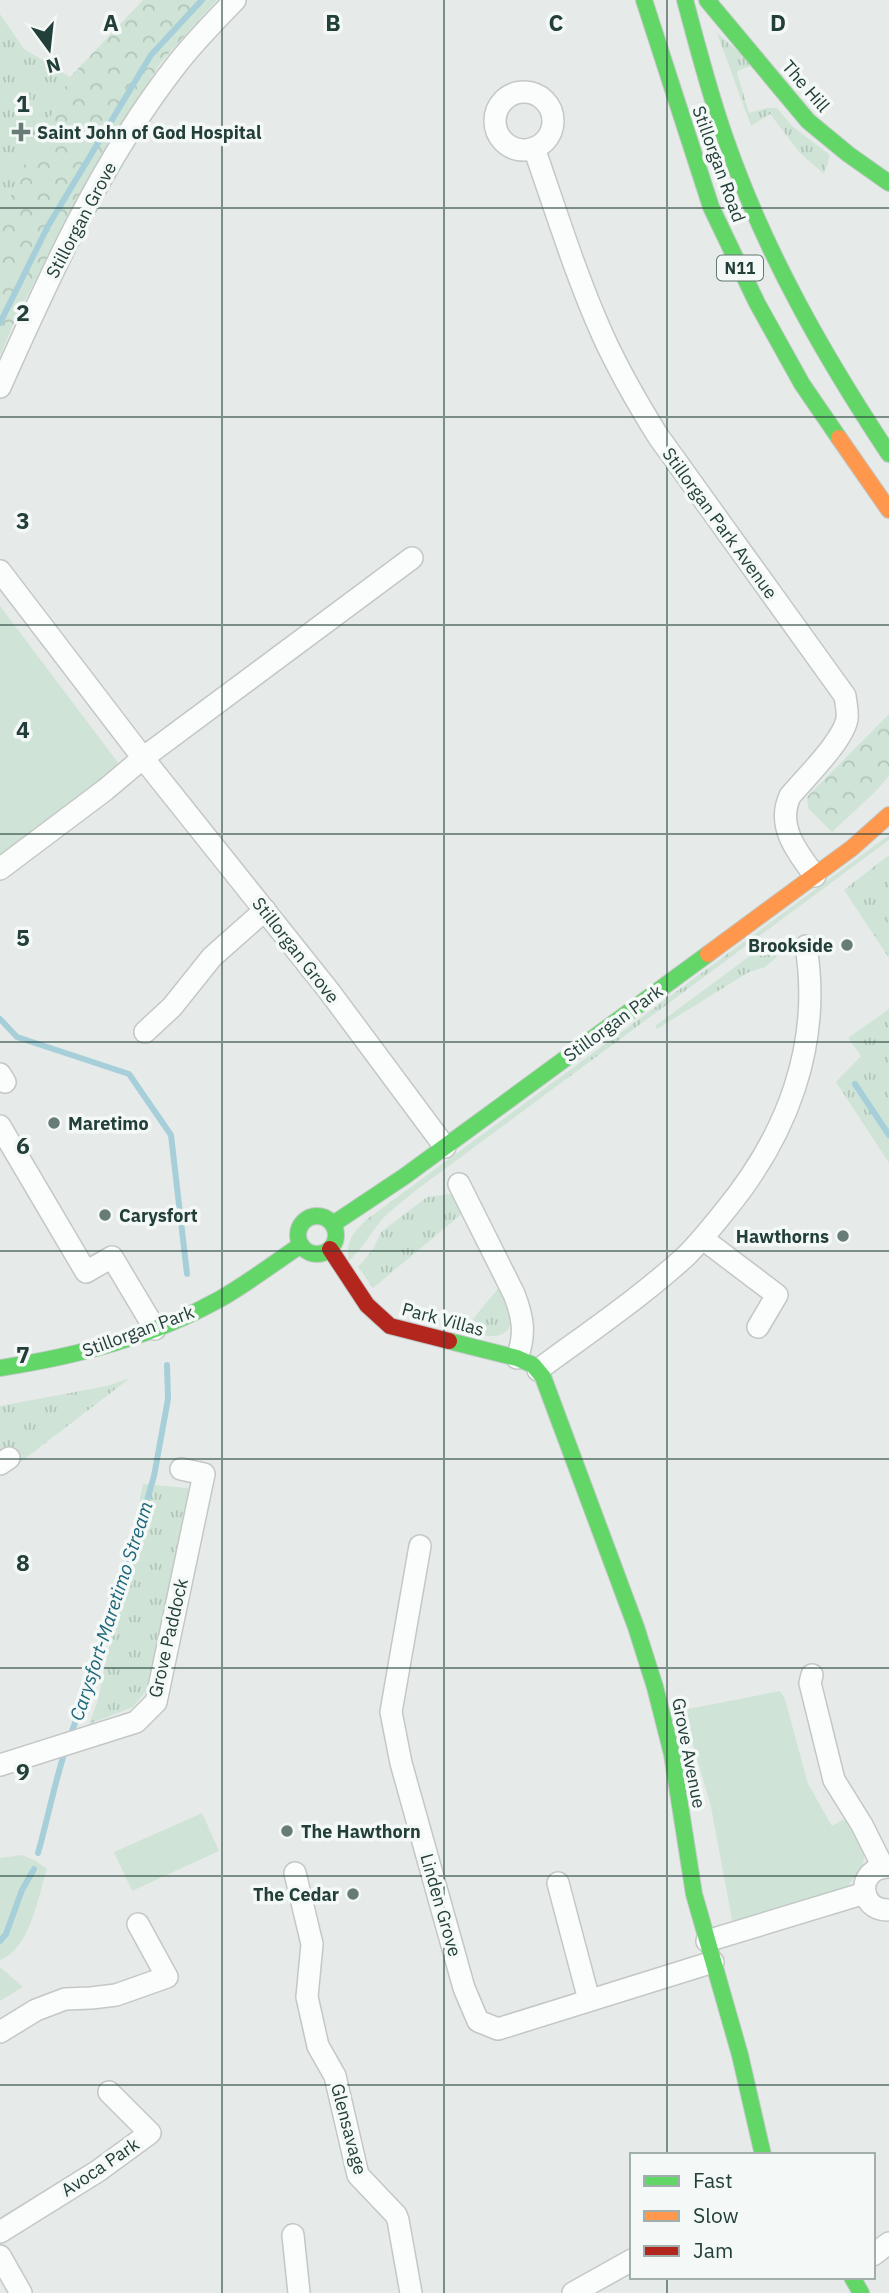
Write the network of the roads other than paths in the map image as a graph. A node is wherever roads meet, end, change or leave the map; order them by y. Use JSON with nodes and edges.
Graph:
{"nodes":[{"id":1,"x":235,"y":0,"type":"edge"},
{"id":2,"x":643,"y":0,"type":"edge"},
{"id":3,"x":685,"y":0,"type":"edge"},
{"id":4,"x":706,"y":0,"type":"edge"},
{"id":5,"x":534,"y":148,"type":"dead end"},
{"id":6,"x":889,"y":183,"type":"edge"},
{"id":7,"x":0,"y":387,"type":"edge"},
{"id":8,"x":889,"y":454,"type":"edge"},
{"id":9,"x":889,"y":510,"type":"edge"},
{"id":10,"x":412,"y":558,"type":"dead end"},
{"id":11,"x":0,"y":571,"type":"edge"},
{"id":12,"x":143,"y":758,"type":"junction"},
{"id":13,"x":889,"y":815,"type":"edge"},
{"id":14,"x":0,"y":869,"type":"edge"},
{"id":15,"x":815,"y":876,"type":"junction"},
{"id":16,"x":265,"y":910,"type":"junction"},
{"id":17,"x":806,"y":946,"type":"dead end"},
{"id":18,"x":145,"y":1032,"type":"dead end"},
{"id":19,"x":0,"y":1126,"type":"edge"},
{"id":20,"x":444,"y":1147,"type":"junction"},
{"id":21,"x":459,"y":1184,"type":"dead end"},
{"id":22,"x":333,"y":1224,"type":"junction"},
{"id":23,"x":703,"y":1239,"type":"junction"},
{"id":24,"x":301,"y":1245,"type":"junction"},
{"id":25,"x":330,"y":1249,"type":"junction"},
{"id":26,"x":159,"y":1327,"type":"junction"},
{"id":27,"x":758,"y":1327,"type":"dead end"},
{"id":28,"x":517,"y":1358,"type":"junction"},
{"id":29,"x":0,"y":1368,"type":"edge"},
{"id":30,"x":538,"y":1370,"type":"junction"},
{"id":31,"x":181,"y":1469,"type":"dead end"},
{"id":32,"x":420,"y":1546,"type":"dead end"},
{"id":33,"x":812,"y":1675,"type":"dead end"},
{"id":34,"x":0,"y":1765,"type":"edge"},
{"id":35,"x":886,"y":1867,"type":"edge"},
{"id":36,"x":295,"y":1873,"type":"dead end"},
{"id":37,"x":558,"y":1883,"type":"dead end"},
{"id":38,"x":865,"y":1893,"type":"junction"},
{"id":39,"x":889,"y":1910,"type":"edge"},
{"id":40,"x":138,"y":1924,"type":"dead end"},
{"id":41,"x":707,"y":1941,"type":"junction"},
{"id":42,"x":713,"y":1962,"type":"junction"},
{"id":43,"x":589,"y":2000,"type":"junction"},
{"id":44,"x":0,"y":2032,"type":"edge"},
{"id":45,"x":110,"y":2092,"type":"dead end"},
{"id":46,"x":763,"y":2153,"type":"edge"},
{"id":47,"x":0,"y":2232,"type":"edge"},
{"id":48,"x":293,"y":2235,"type":"dead end"},
{"id":49,"x":630,"y":2261,"type":"edge"},
{"id":50,"x":3,"y":2267,"type":"edge"},
{"id":51,"x":21,"y":2293,"type":"edge"},
{"id":52,"x":299,"y":2293,"type":"edge"},
{"id":53,"x":411,"y":2293,"type":"edge"},
{"id":54,"x":573,"y":2293,"type":"edge"}],
"edges":[{"from":1,"to":7,"type":"street","name":"Stillorgan Grove"},
{"from":2,"to":9,"type":"main road","name":"Stillorgan Road","number":"N11"},
{"from":3,"to":8,"type":"main road","name":"Stillorgan Road","number":"N11"},
{"from":4,"to":6,"type":"main road","name":"The Hill"},
{"from":5,"to":15,"type":"street","name":"Stillorgan Park Avenue"},
{"from":10,"to":12,"type":"street"},
{"from":11,"to":12,"type":"street","name":"Stillorgan Grove"},
{"from":12,"to":14,"type":"street"},
{"from":12,"to":16,"type":"street","name":"Stillorgan Grove"},
{"from":13,"to":15,"type":"main road","name":"Stillorgan Park"},
{"from":15,"to":20,"type":"main road","name":"Stillorgan Park"},
{"from":16,"to":18,"type":"street"},
{"from":16,"to":20,"type":"street","name":"Stillorgan Grove"},
{"from":17,"to":23,"type":"street"},
{"from":19,"to":26,"type":"street"},
{"from":20,"to":22,"type":"main road","name":"Stillorgan Park"},
{"from":21,"to":28,"type":"street"},
{"from":22,"to":24,"type":"main road"},
{"from":22,"to":25,"type":"main road"},
{"from":23,"to":27,"type":"street"},
{"from":23,"to":30,"type":"street"},
{"from":24,"to":25,"type":"main road"},
{"from":24,"to":26,"type":"main road","name":"Stillorgan Park"},
{"from":25,"to":28,"type":"main road","name":"Park Villas"},
{"from":26,"to":29,"type":"main road","name":"Stillorgan Park"},
{"from":28,"to":30,"type":"main road","name":"Park Villas"},
{"from":30,"to":41,"type":"main road","name":"Grove Avenue"},
{"from":31,"to":34,"type":"street","name":"Grove Paddock"},
{"from":32,"to":43,"type":"street","name":"Linden Grove"},
{"from":33,"to":35,"type":"street"},
{"from":35,"to":38,"type":"street"},
{"from":36,"to":53,"type":"street","name":"Glensavage"},
{"from":37,"to":43,"type":"street"},
{"from":38,"to":39,"type":"street"},
{"from":38,"to":41,"type":"street"},
{"from":40,"to":44,"type":"street"},
{"from":41,"to":42,"type":"main road","name":"Grove Avenue"},
{"from":42,"to":43,"type":"street","name":"Linden Grove"},
{"from":42,"to":46,"type":"main road","name":"Grove Avenue"},
{"from":45,"to":47,"type":"street","name":"Avoca Park"},
{"from":48,"to":52,"type":"street"},
{"from":49,"to":54,"type":"street"},
{"from":50,"to":51,"type":"street"}]}
